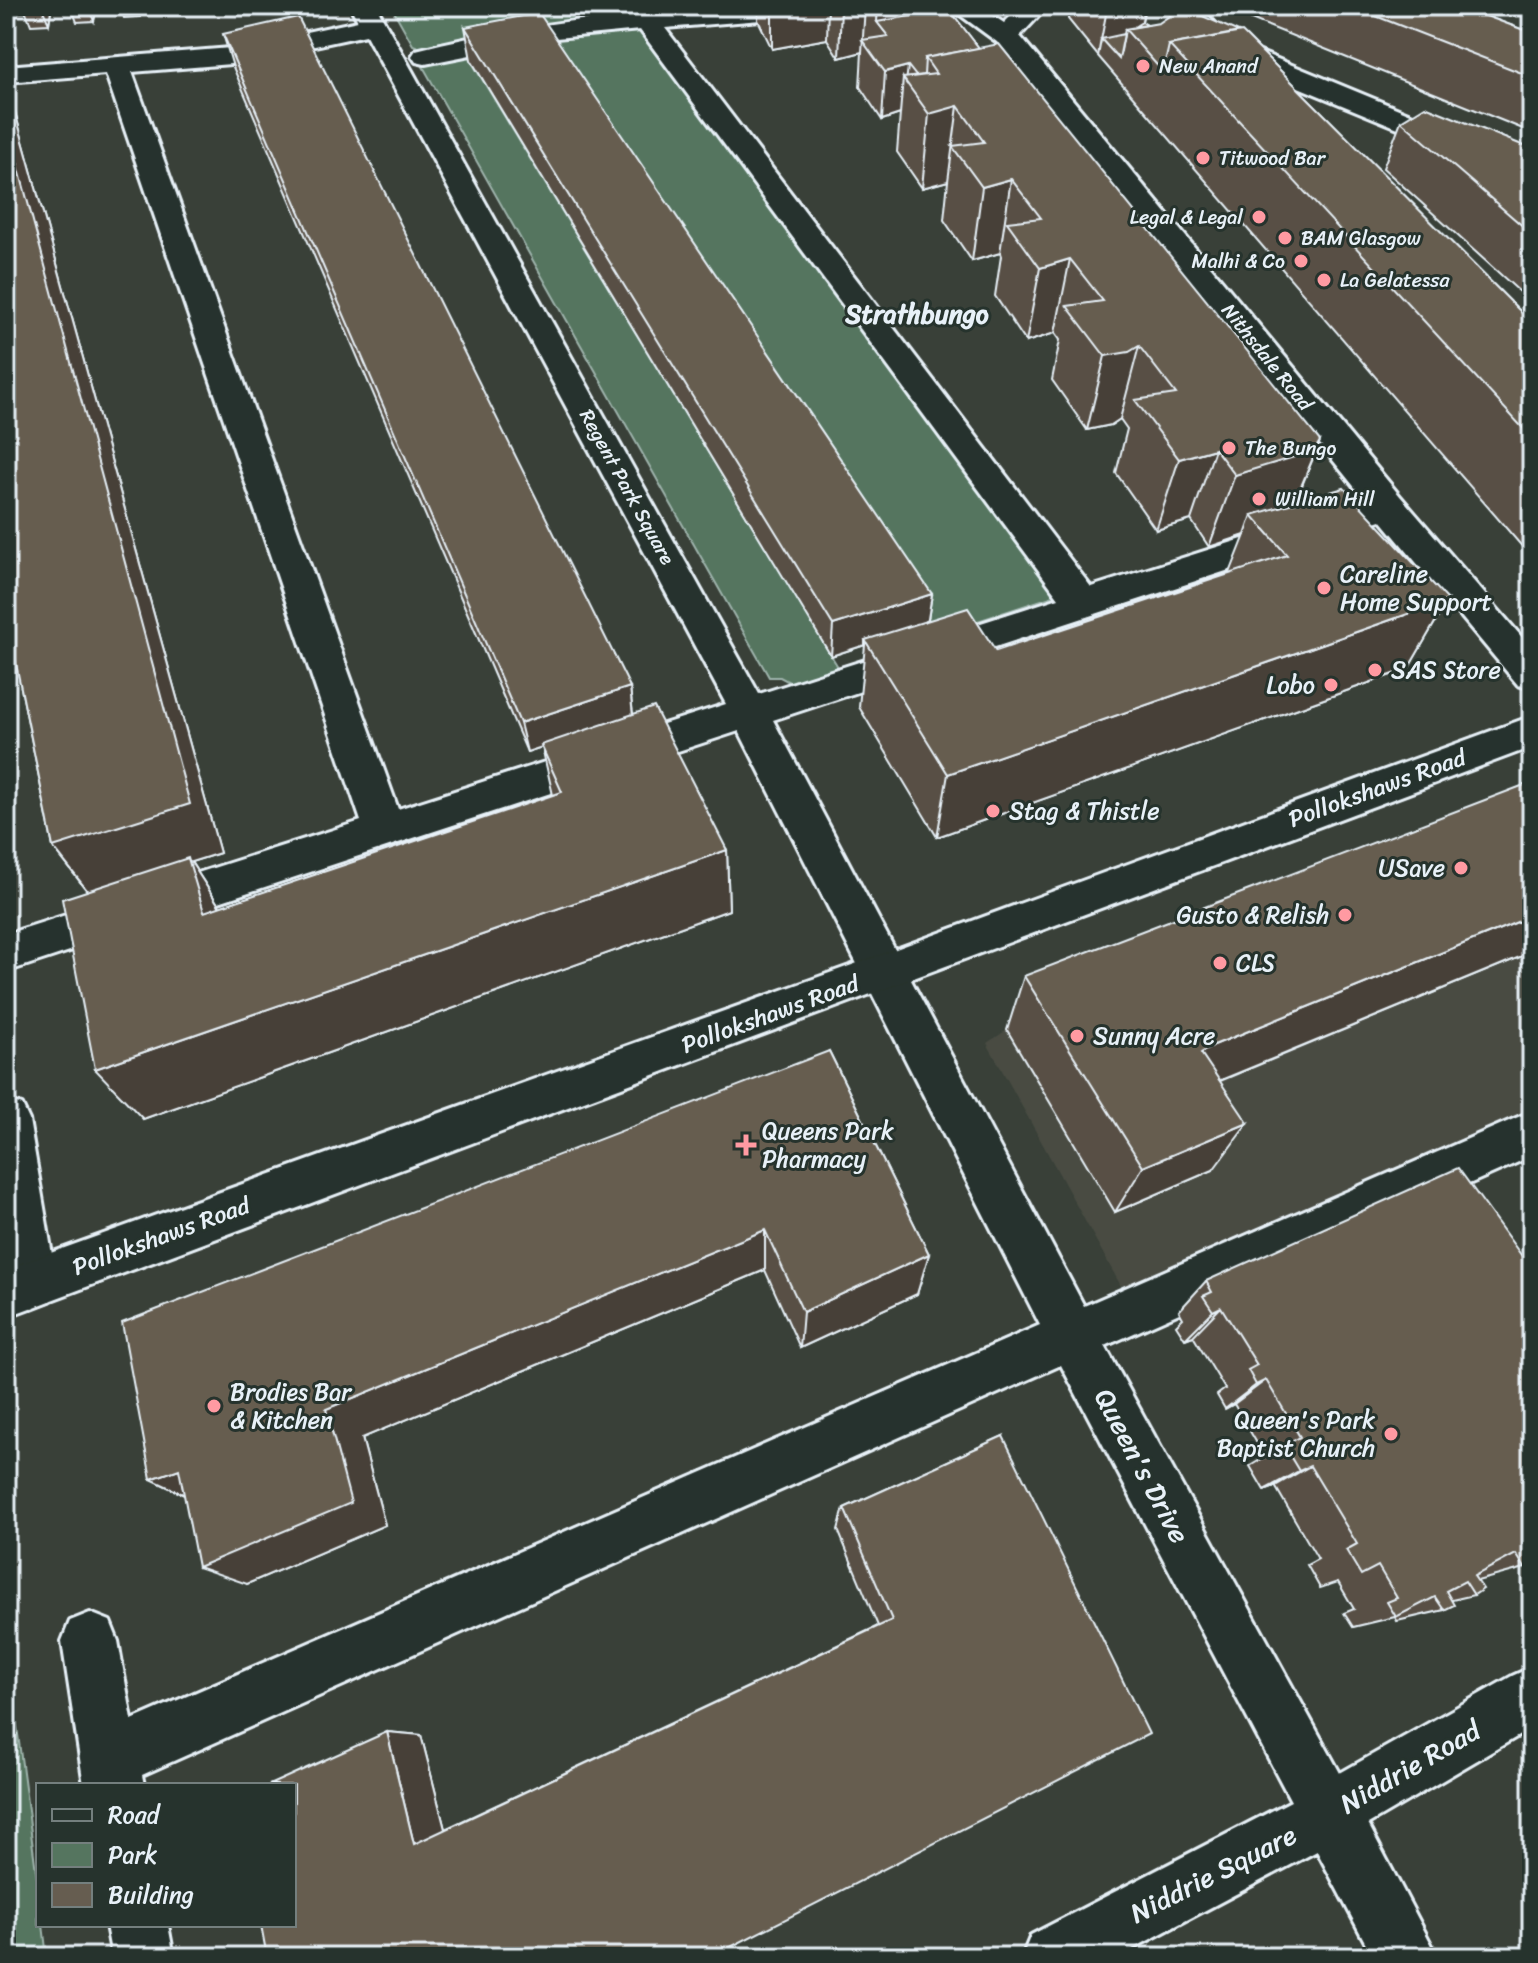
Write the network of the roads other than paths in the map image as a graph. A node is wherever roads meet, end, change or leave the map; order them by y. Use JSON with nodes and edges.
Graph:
{"nodes":[{"id":1,"x":832,"y":6,"type":"edge"},
{"id":2,"x":961,"y":6,"type":"edge"},
{"id":3,"x":1035,"y":6,"type":"edge"},
{"id":4,"x":1185,"y":6,"type":"edge"},
{"id":5,"x":368,"y":16,"type":"edge"},
{"id":6,"x":648,"y":23,"type":"junction"},
{"id":7,"x":1006,"y":36,"type":"junction"},
{"id":8,"x":425,"y":56,"type":"dead end"},
{"id":9,"x":116,"y":65,"type":"junction"},
{"id":10,"x":6,"y":74,"type":"edge"},
{"id":11,"x":1532,"y":174,"type":"edge"},
{"id":12,"x":1388,"y":505,"type":"junction"},
{"id":13,"x":1082,"y":602,"type":"junction"},
{"id":14,"x":1532,"y":675,"type":"edge"},
{"id":15,"x":749,"y":711,"type":"junction"},
{"id":16,"x":1532,"y":731,"type":"edge"},
{"id":17,"x":385,"y":830,"type":"junction"},
{"id":18,"x":6,"y":953,"type":"edge"},
{"id":19,"x":882,"y":973,"type":"junction"},
{"id":20,"x":6,"y":1120,"type":"edge"},
{"id":21,"x":1532,"y":1133,"type":"edge"},
{"id":22,"x":19,"y":1289,"type":"edge"},
{"id":23,"x":1072,"y":1335,"type":"junction"},
{"id":24,"x":90,"y":1641,"type":"dead end"},
{"id":25,"x":1532,"y":1696,"type":"edge"},
{"id":26,"x":112,"y":1772,"type":"edge"},
{"id":27,"x":1329,"y":1813,"type":"junction"},
{"id":28,"x":137,"y":1927,"type":"edge"},
{"id":29,"x":143,"y":1957,"type":"edge"},
{"id":30,"x":1053,"y":1957,"type":"edge"},
{"id":31,"x":1407,"y":1957,"type":"edge"}],
"edges":[{"from":1,"to":6,"type":"street"},
{"from":2,"to":7,"type":"street","name":"Nithsdale Road"},
{"from":3,"to":7,"type":"street"},
{"from":4,"to":11,"type":"street"},
{"from":5,"to":9,"type":"street"},
{"from":5,"to":15,"type":"street","name":"Regent Park Square"},
{"from":6,"to":8,"type":"street"},
{"from":6,"to":13,"type":"street"},
{"from":7,"to":12,"type":"street","name":"Nithsdale Road"},
{"from":9,"to":10,"type":"street"},
{"from":9,"to":17,"type":"street"},
{"from":12,"to":13,"type":"street"},
{"from":12,"to":14,"type":"street","name":"Nithsdale Road"},
{"from":13,"to":15,"type":"street"},
{"from":15,"to":17,"type":"street"},
{"from":15,"to":19,"type":"street","name":"Regent Park Square"},
{"from":16,"to":19,"type":"street","name":"Pollokshaws Road"},
{"from":17,"to":18,"type":"street"},
{"from":19,"to":22,"type":"street","name":"Pollokshaws Road"},
{"from":19,"to":23,"type":"street","name":"Queen's Drive"},
{"from":20,"to":22,"type":"street"},
{"from":21,"to":23,"type":"street"},
{"from":23,"to":26,"type":"street"},
{"from":23,"to":27,"type":"street","name":"Queen's Drive"},
{"from":24,"to":26,"type":"street"},
{"from":25,"to":27,"type":"street","name":"Niddrie Road"},
{"from":27,"to":30,"type":"street","name":"Niddrie Square"},
{"from":27,"to":31,"type":"street","name":"Queen's Drive"},
{"from":28,"to":29,"type":"street"}]}
